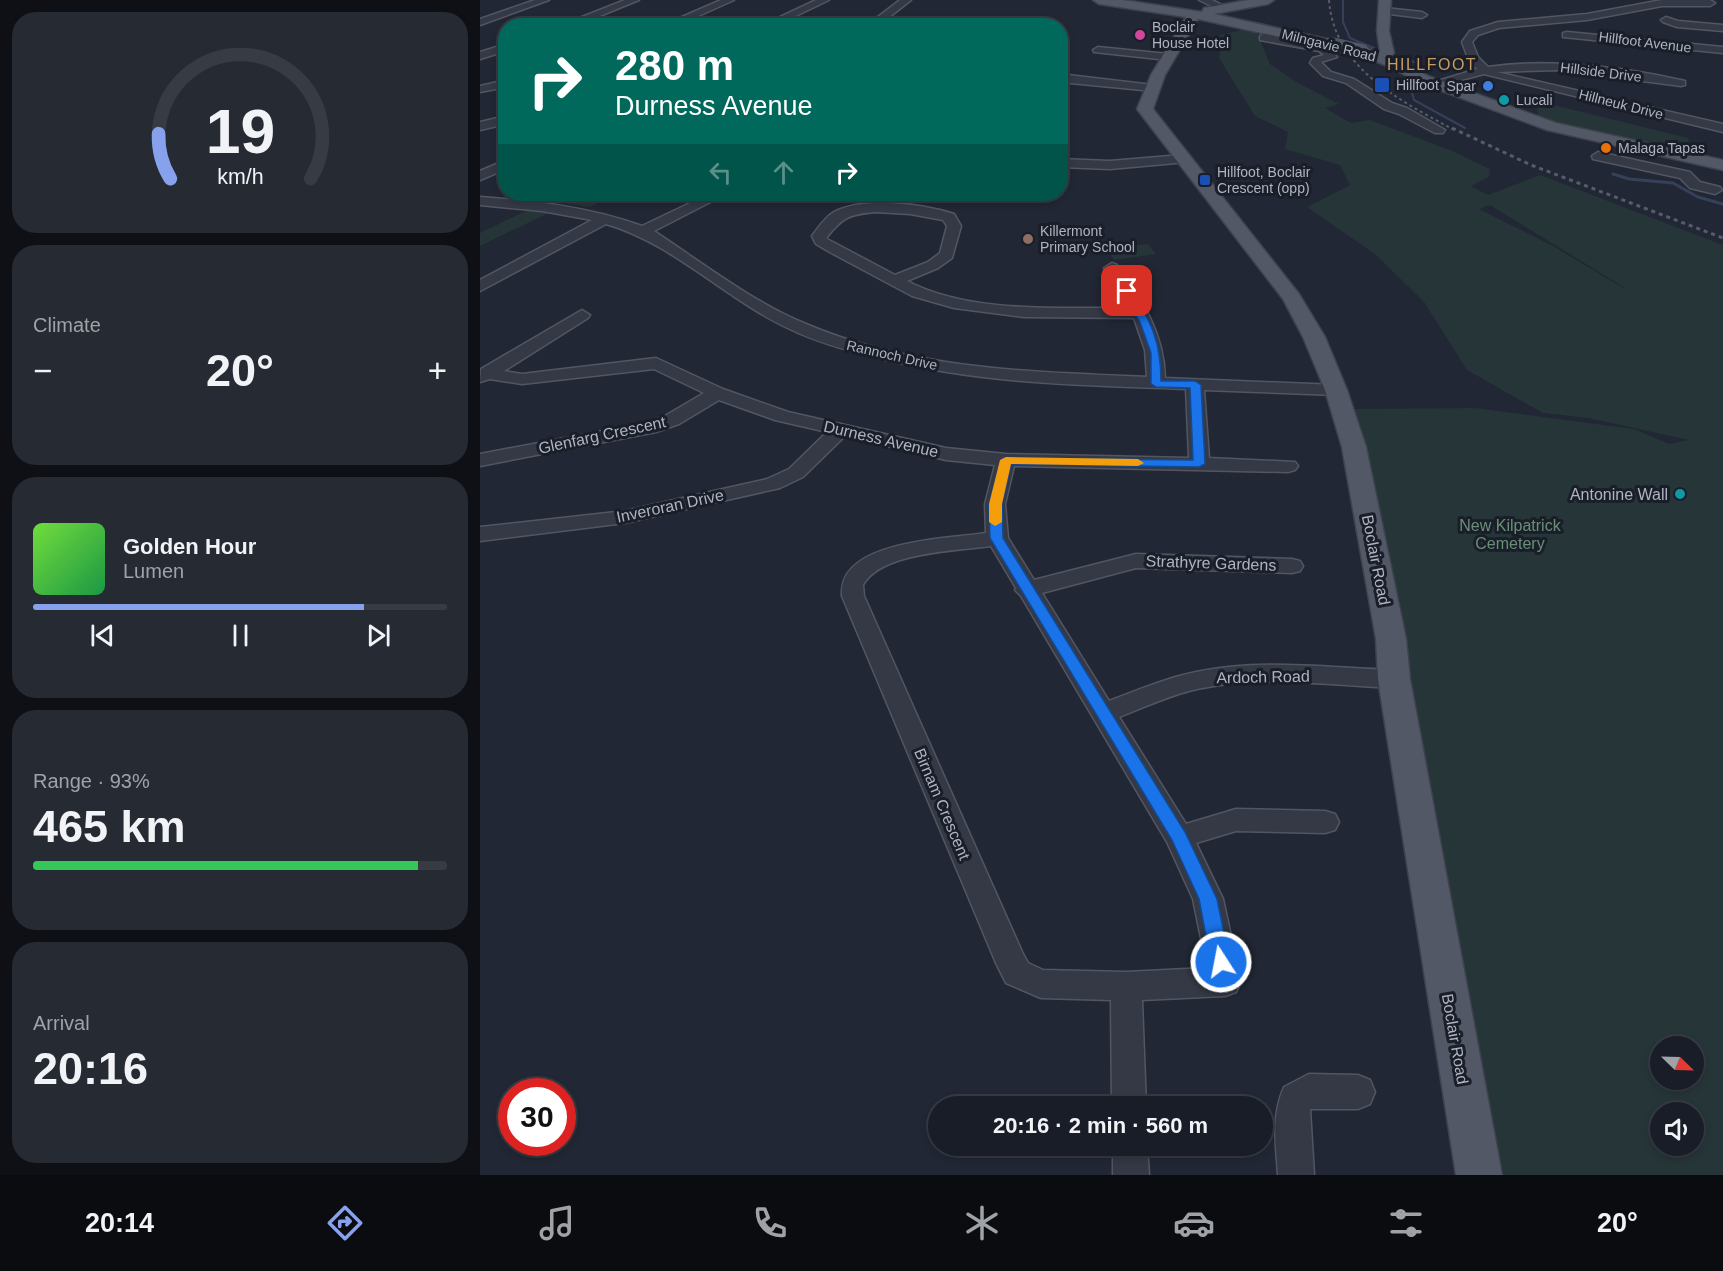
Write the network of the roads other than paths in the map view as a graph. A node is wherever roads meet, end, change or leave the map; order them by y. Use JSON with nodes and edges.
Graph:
{"nodes":[{"id":1,"x":544,"y":0,"type":"edge"},
{"id":2,"x":634,"y":0,"type":"edge"},
{"id":3,"x":729,"y":0,"type":"edge"},
{"id":4,"x":824,"y":0,"type":"edge"},
{"id":5,"x":906,"y":0,"type":"edge"},
{"id":6,"x":1100,"y":0,"type":"edge"},
{"id":7,"x":1204,"y":0,"type":"edge"},
{"id":8,"x":1268,"y":0,"type":"edge"},
{"id":9,"x":1707,"y":1,"type":"edge"},
{"id":10,"x":1385,"y":6,"type":"edge"},
{"id":11,"x":1223,"y":8,"type":"junction"},
{"id":12,"x":1723,"y":10,"type":"edge"},
{"id":13,"x":1539,"y":11,"type":"dead end"},
{"id":14,"x":1195,"y":14,"type":"junction"},
{"id":15,"x":1422,"y":15,"type":"dead end"},
{"id":16,"x":586,"y":18,"type":"edge"},
{"id":17,"x":685,"y":18,"type":"edge"},
{"id":18,"x":784,"y":18,"type":"edge"},
{"id":19,"x":882,"y":18,"type":"edge"},
{"id":20,"x":1555,"y":20,"type":"junction"},
{"id":21,"x":1666,"y":21,"type":"dead end"},
{"id":22,"x":480,"y":22,"type":"edge"},
{"id":23,"x":1723,"y":28,"type":"edge"},
{"id":24,"x":1275,"y":31,"type":"junction"},
{"id":25,"x":1567,"y":35,"type":"junction"},
{"id":26,"x":480,"y":50,"type":"edge"},
{"id":27,"x":498,"y":50,"type":"edge"},
{"id":28,"x":1723,"y":51,"type":"edge"},
{"id":29,"x":492,"y":52,"type":"junction"},
{"id":30,"x":498,"y":53,"type":"edge"},
{"id":31,"x":1374,"y":53,"type":"junction"},
{"id":32,"x":480,"y":56,"type":"edge"},
{"id":33,"x":1086,"y":57,"type":"dead end"},
{"id":34,"x":1168,"y":57,"type":"junction"},
{"id":35,"x":1673,"y":57,"type":"junction"},
{"id":36,"x":1584,"y":68,"type":"junction"},
{"id":37,"x":1484,"y":70,"type":"junction"},
{"id":38,"x":1068,"y":78,"type":"edge"},
{"id":39,"x":1350,"y":81,"type":"junction"},
{"id":40,"x":1434,"y":84,"type":"junction"},
{"id":41,"x":498,"y":85,"type":"edge"},
{"id":42,"x":1321,"y":85,"type":"dead end"},
{"id":43,"x":1153,"y":88,"type":"junction"},
{"id":44,"x":480,"y":89,"type":"edge"},
{"id":45,"x":1671,"y":103,"type":"dead end"},
{"id":46,"x":1388,"y":106,"type":"junction"},
{"id":47,"x":1374,"y":108,"type":"dead end"},
{"id":48,"x":1658,"y":113,"type":"junction"},
{"id":49,"x":498,"y":122,"type":"edge"},
{"id":50,"x":480,"y":126,"type":"edge"},
{"id":51,"x":1723,"y":128,"type":"edge"},
{"id":52,"x":1439,"y":130,"type":"dead end"},
{"id":53,"x":1642,"y":147,"type":"junction"},
{"id":54,"x":1598,"y":156,"type":"dead end"},
{"id":55,"x":1182,"y":159,"type":"junction"},
{"id":56,"x":1629,"y":162,"type":"junction"},
{"id":57,"x":1068,"y":163,"type":"edge"},
{"id":58,"x":1723,"y":165,"type":"edge"},
{"id":59,"x":498,"y":168,"type":"edge"},
{"id":60,"x":480,"y":176,"type":"edge"},
{"id":61,"x":1715,"y":190,"type":"dead end"},
{"id":62,"x":480,"y":201,"type":"edge"},
{"id":63,"x":704,"y":201,"type":"edge"},
{"id":64,"x":606,"y":218,"type":"junction"},
{"id":65,"x":642,"y":231,"type":"junction"},
{"id":66,"x":1112,"y":268,"type":"dead end"},
{"id":67,"x":896,"y":280,"type":"junction"},
{"id":68,"x":480,"y":286,"type":"edge"},
{"id":69,"x":1141,"y":313,"type":"junction"},
{"id":70,"x":582,"y":315,"type":"dead end"},
{"id":71,"x":484,"y":375,"type":"edge"},
{"id":72,"x":1156,"y":384,"type":"junction"},
{"id":73,"x":1195,"y":385,"type":"junction"},
{"id":74,"x":1336,"y":390,"type":"junction"},
{"id":75,"x":717,"y":393,"type":"junction"},
{"id":76,"x":839,"y":431,"type":"junction"},
{"id":77,"x":480,"y":460,"type":"edge"},
{"id":78,"x":1006,"y":460,"type":"junction"},
{"id":79,"x":1199,"y":464,"type":"junction"},
{"id":80,"x":1287,"y":466,"type":"dead end"},
{"id":81,"x":480,"y":534,"type":"edge"},
{"id":82,"x":997,"y":538,"type":"junction"},
{"id":83,"x":1292,"y":566,"type":"dead end"},
{"id":84,"x":1026,"y":590,"type":"junction"},
{"id":85,"x":1394,"y":679,"type":"junction"},
{"id":86,"x":1102,"y":713,"type":"junction"},
{"id":87,"x":1325,"y":822,"type":"dead end"},
{"id":88,"x":1179,"y":837,"type":"junction"},
{"id":89,"x":1126,"y":986,"type":"junction"},
{"id":90,"x":1358,"y":1092,"type":"dead end"},
{"id":91,"x":1129,"y":1096,"type":"edge"},
{"id":92,"x":1130,"y":1156,"type":"edge"},
{"id":93,"x":1131,"y":1175,"type":"edge"},
{"id":94,"x":1296,"y":1175,"type":"edge"},
{"id":95,"x":1479,"y":1175,"type":"edge"}],
"edges":[{"from":1,"to":22,"type":"street"},
{"from":2,"to":16,"type":"street"},
{"from":3,"to":17,"type":"street"},
{"from":4,"to":18,"type":"street"},
{"from":5,"to":19,"type":"street"},
{"from":6,"to":14,"type":"main road","name":"Milngavie Road"},
{"from":7,"to":11,"type":"street"},
{"from":8,"to":11,"type":"main road"},
{"from":9,"to":12,"type":"street"},
{"from":9,"to":20,"type":"street"},
{"from":10,"to":15,"type":"street"},
{"from":10,"to":31,"type":"main road"},
{"from":11,"to":14,"type":"main road"},
{"from":13,"to":20,"type":"street"},
{"from":14,"to":24,"type":"main road","name":"Milngavie Road"},
{"from":14,"to":34,"type":"main road","name":"Boclair Road"},
{"from":20,"to":25,"type":"street"},
{"from":20,"to":37,"type":"street"},
{"from":21,"to":23,"type":"street"},
{"from":24,"to":31,"type":"main road","name":"Milngavie Road","bridge":true},
{"from":24,"to":39,"type":"street"},
{"from":25,"to":35,"type":"street","name":"Hillfoot Avenue"},
{"from":25,"to":36,"type":"street"},
{"from":26,"to":29,"type":"street"},
{"from":27,"to":29,"type":"street"},
{"from":28,"to":35,"type":"street","name":"Hillfoot Avenue"},
{"from":29,"to":30,"type":"street"},
{"from":29,"to":32,"type":"street"},
{"from":31,"to":40,"type":"main road","name":"Milngavie Road"},
{"from":33,"to":34,"type":"street"},
{"from":34,"to":43,"type":"main road","name":"Boclair Road"},
{"from":35,"to":36,"type":"street","name":"Hillside Drive"},
{"from":36,"to":37,"type":"street","name":"Hillside Drive"},
{"from":37,"to":40,"type":"street","name":"Hillside Drive"},
{"from":37,"to":48,"type":"street","name":"Hillneuk Drive"},
{"from":38,"to":43,"type":"street"},
{"from":39,"to":42,"type":"street"},
{"from":39,"to":46,"type":"street"},
{"from":40,"to":53,"type":"main road","name":"Milngavie Road"},
{"from":41,"to":44,"type":"street"},
{"from":43,"to":55,"type":"main road","name":"Boclair Road"},
{"from":45,"to":48,"type":"street"},
{"from":46,"to":47,"type":"street"},
{"from":46,"to":52,"type":"street"},
{"from":48,"to":51,"type":"street","name":"Hillneuk Drive"},
{"from":49,"to":50,"type":"street"},
{"from":53,"to":56,"type":"street"},
{"from":53,"to":58,"type":"main road","name":"Milngavie Road"},
{"from":54,"to":56,"type":"street"},
{"from":55,"to":57,"type":"street"},
{"from":55,"to":74,"type":"main road","name":"Boclair Road"},
{"from":56,"to":61,"type":"street"},
{"from":59,"to":60,"type":"street"},
{"from":62,"to":64,"type":"street","name":"Rannoch Drive"},
{"from":63,"to":65,"type":"street"},
{"from":64,"to":65,"type":"street","name":"Rannoch Drive"},
{"from":64,"to":68,"type":"street"},
{"from":65,"to":72,"type":"street","name":"Rannoch Drive"},
{"from":66,"to":69,"type":"street"},
{"from":67,"to":67,"type":"street"},
{"from":67,"to":69,"type":"street"},
{"from":69,"to":72,"type":"street"},
{"from":70,"to":71,"type":"street"},
{"from":71,"to":75,"type":"street","name":"Durness Avenue"},
{"from":72,"to":73,"type":"street","name":"Rannoch Drive"},
{"from":73,"to":74,"type":"street","name":"Rannoch Drive"},
{"from":73,"to":79,"type":"street"},
{"from":74,"to":85,"type":"main road","name":"Boclair Road"},
{"from":75,"to":76,"type":"street","name":"Durness Avenue"},
{"from":75,"to":77,"type":"street","name":"Glenfarg Crescent"},
{"from":76,"to":78,"type":"street","name":"Durness Avenue"},
{"from":76,"to":81,"type":"street","name":"Inveroran Drive"},
{"from":78,"to":79,"type":"street","name":"Durness Avenue"},
{"from":78,"to":82,"type":"street"},
{"from":79,"to":80,"type":"street","name":"Durness Avenue"},
{"from":82,"to":84,"type":"street"},
{"from":82,"to":89,"type":"street","name":"Birnam Crescent"},
{"from":83,"to":84,"type":"street","name":"Strathyre Gardens"},
{"from":84,"to":86,"type":"street"},
{"from":85,"to":86,"type":"street","name":"Ardoch Road"},
{"from":85,"to":95,"type":"main road","name":"Boclair Road"},
{"from":86,"to":88,"type":"street"},
{"from":87,"to":88,"type":"street"},
{"from":88,"to":89,"type":"street","name":"Birnam Crescent"},
{"from":89,"to":91,"type":"street"},
{"from":90,"to":94,"type":"street"},
{"from":92,"to":93,"type":"street"}]}
